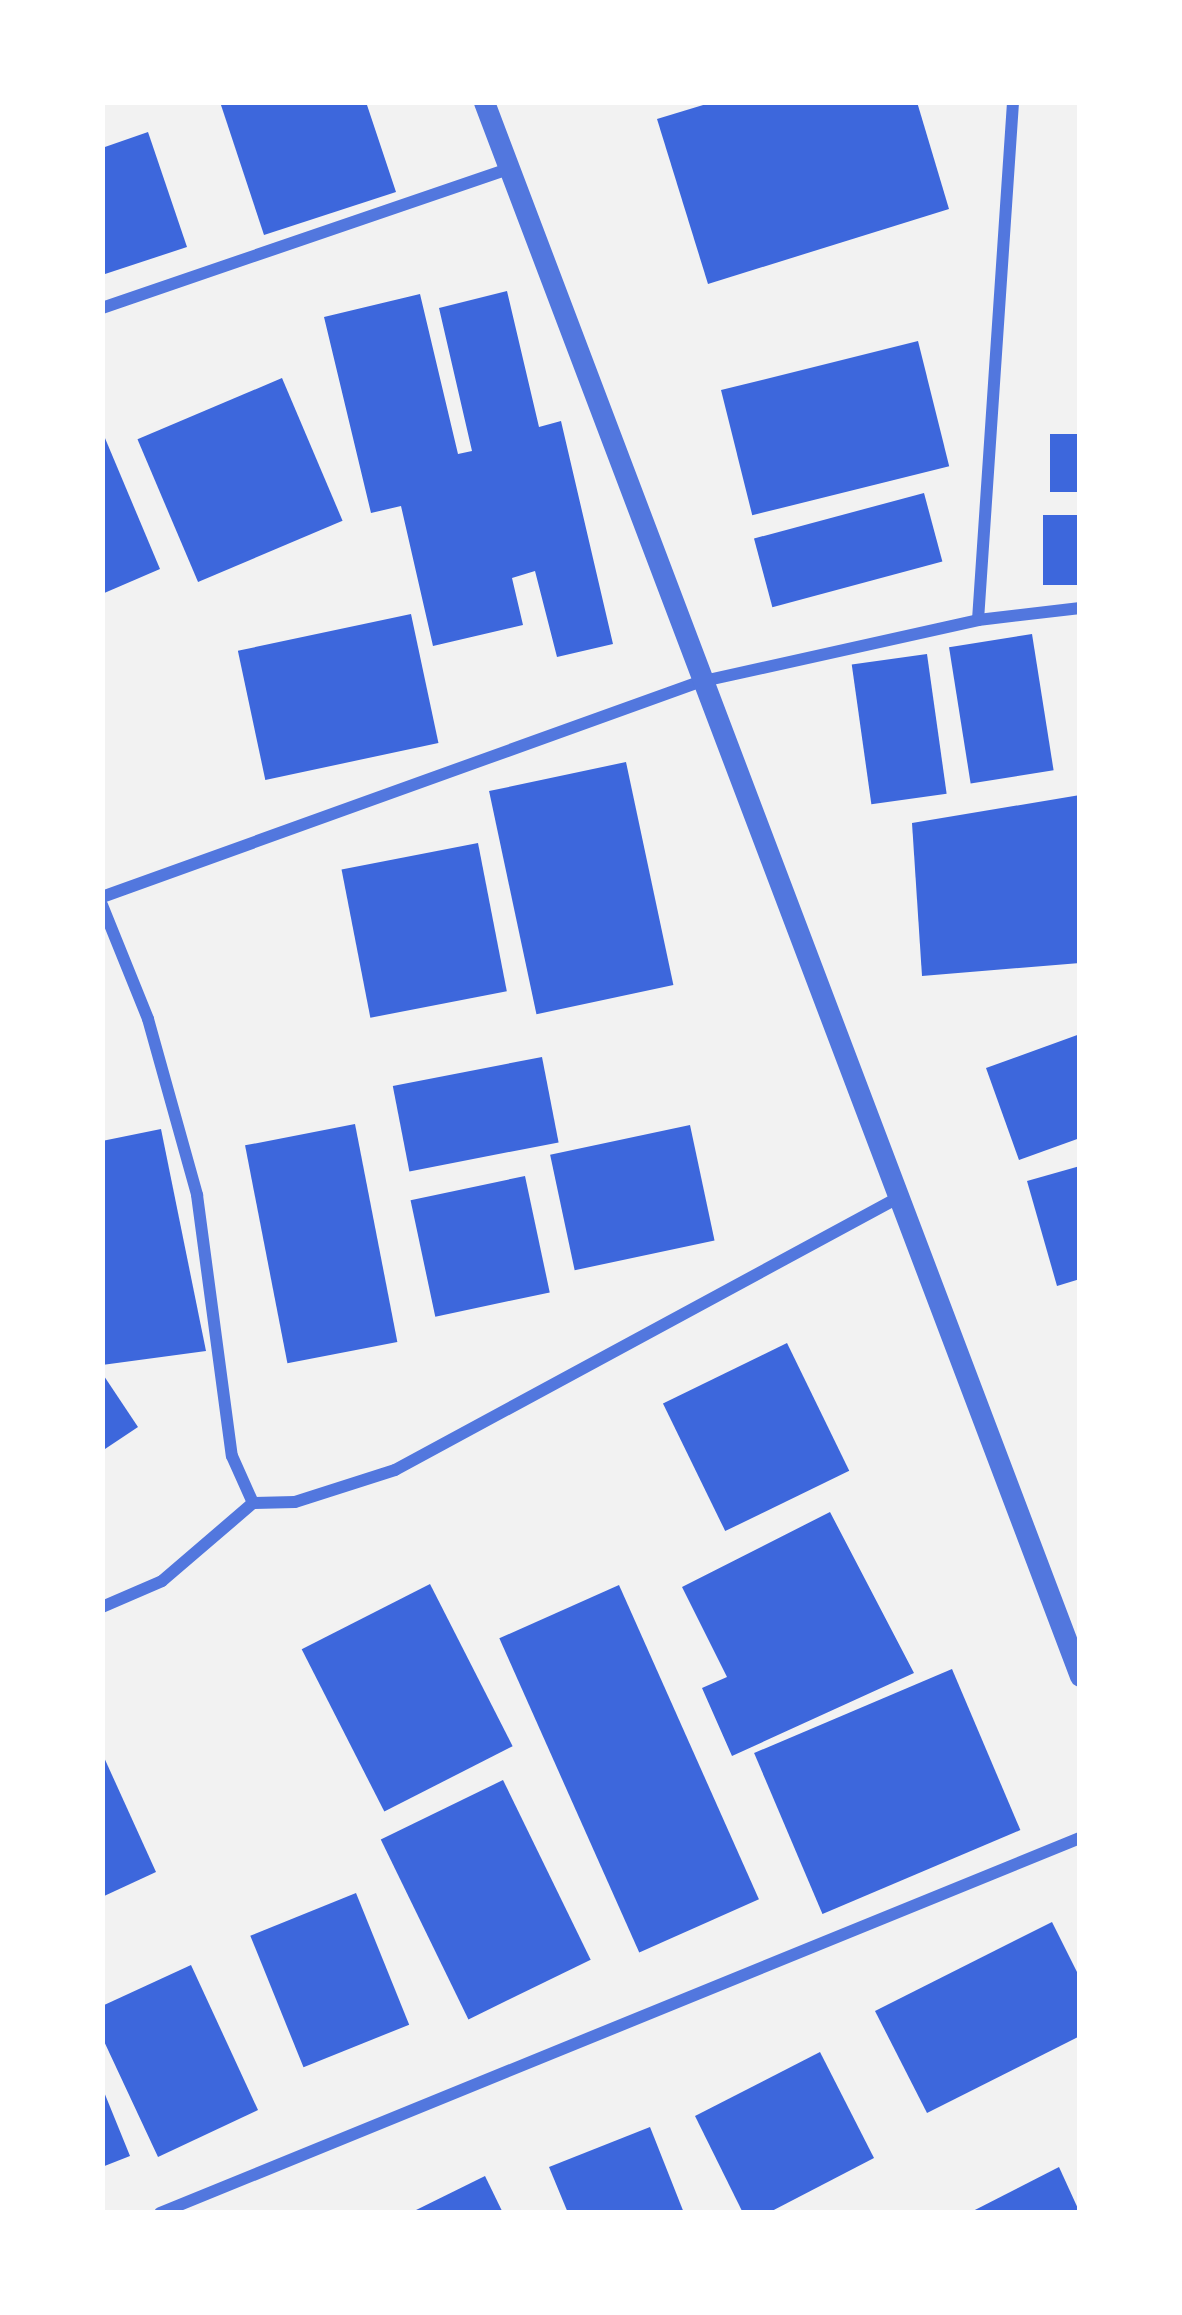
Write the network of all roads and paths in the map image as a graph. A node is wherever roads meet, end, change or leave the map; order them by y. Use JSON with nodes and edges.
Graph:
{"nodes":[{"id":1,"x":484,"y":102,"type":"edge"},
{"id":2,"x":1013,"y":102,"type":"edge"},
{"id":3,"x":510,"y":168,"type":"junction"},
{"id":4,"x":102,"y":308,"type":"edge"},
{"id":5,"x":1080,"y":608,"type":"edge"},
{"id":6,"x":978,"y":620,"type":"junction"},
{"id":7,"x":699,"y":682,"type":"junction"},
{"id":8,"x":102,"y":901,"type":"edge"},
{"id":9,"x":894,"y":1200,"type":"junction"},
{"id":10,"x":253,"y":1503,"type":"junction"},
{"id":11,"x":102,"y":1606,"type":"edge"},
{"id":12,"x":1080,"y":1676,"type":"edge"},
{"id":13,"x":1080,"y":1838,"type":"edge"},
{"id":14,"x":160,"y":2213,"type":"edge"}],
"edges":[{"from":1,"to":3,"type":"street"},
{"from":2,"to":6,"type":"street"},
{"from":3,"to":4,"type":"street"},
{"from":3,"to":7,"type":"street"},
{"from":5,"to":6,"type":"street"},
{"from":6,"to":7,"type":"street"},
{"from":7,"to":8,"type":"street"},
{"from":7,"to":9,"type":"street"},
{"from":8,"to":10,"type":"street"},
{"from":9,"to":10,"type":"street"},
{"from":9,"to":12,"type":"street"},
{"from":10,"to":11,"type":"street"},
{"from":13,"to":14,"type":"street"}]}
